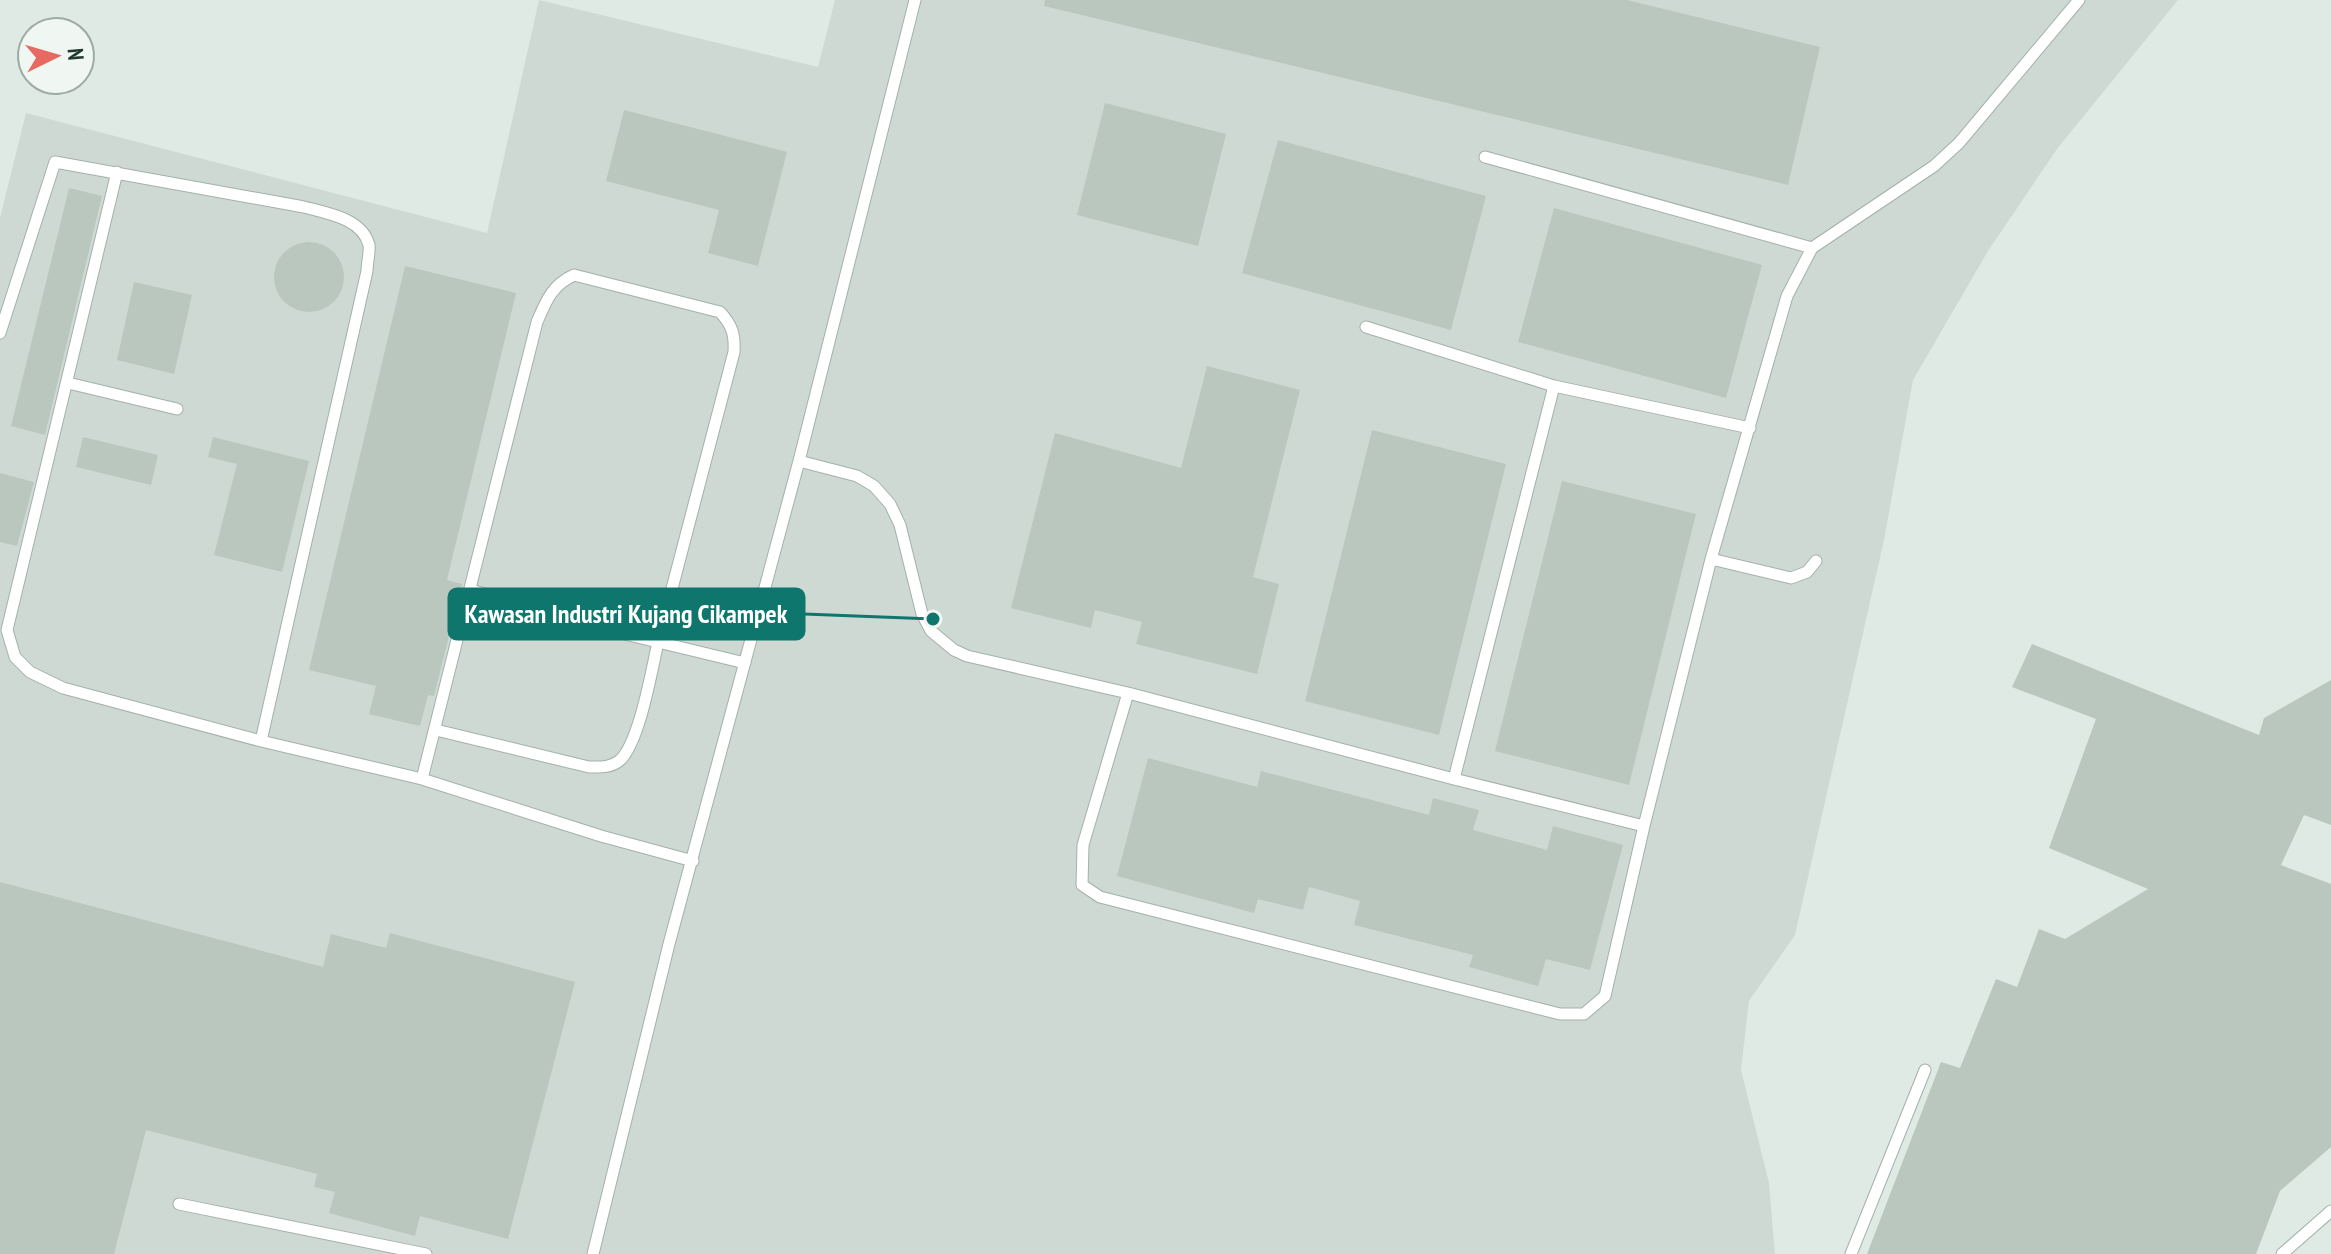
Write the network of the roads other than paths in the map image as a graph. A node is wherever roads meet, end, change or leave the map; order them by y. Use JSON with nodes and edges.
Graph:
{"nodes":[{"id":1,"x":915,"y":0,"type":"edge"},
{"id":2,"x":2079,"y":0,"type":"edge"},
{"id":3,"x":1485,"y":157,"type":"dead end"},
{"id":4,"x":117,"y":172,"type":"junction"},
{"id":5,"x":1812,"y":248,"type":"junction"},
{"id":6,"x":1366,"y":327,"type":"dead end"},
{"id":7,"x":0,"y":333,"type":"edge"},
{"id":8,"x":68,"y":383,"type":"junction"},
{"id":9,"x":1554,"y":386,"type":"junction"},
{"id":10,"x":177,"y":409,"type":"dead end"},
{"id":11,"x":1750,"y":428,"type":"junction"},
{"id":12,"x":799,"y":461,"type":"junction"},
{"id":13,"x":1711,"y":559,"type":"junction"},
{"id":14,"x":1816,"y":561,"type":"dead end"},
{"id":15,"x":471,"y":590,"type":"junction"},
{"id":16,"x":658,"y":642,"type":"junction"},
{"id":17,"x":745,"y":663,"type":"junction"},
{"id":18,"x":1128,"y":693,"type":"junction"},
{"id":19,"x":436,"y":730,"type":"junction"},
{"id":20,"x":261,"y":741,"type":"junction"},
{"id":21,"x":422,"y":779,"type":"junction"},
{"id":22,"x":1454,"y":779,"type":"junction"},
{"id":23,"x":1644,"y":826,"type":"junction"},
{"id":24,"x":693,"y":861,"type":"junction"},
{"id":25,"x":1925,"y":1070,"type":"dead end"},
{"id":26,"x":179,"y":1204,"type":"dead end"},
{"id":27,"x":2331,"y":1211,"type":"edge"},
{"id":28,"x":426,"y":1254,"type":"edge"},
{"id":29,"x":593,"y":1254,"type":"edge"},
{"id":30,"x":1851,"y":1254,"type":"edge"},
{"id":31,"x":2282,"y":1254,"type":"edge"}],
"edges":[{"from":1,"to":12,"type":"lane"},
{"from":2,"to":5,"type":"lane"},
{"from":3,"to":5,"type":"lane"},
{"from":4,"to":7,"type":"lane"},
{"from":4,"to":8,"type":"lane"},
{"from":4,"to":20,"type":"lane"},
{"from":5,"to":11,"type":"lane"},
{"from":6,"to":9,"type":"lane"},
{"from":8,"to":10,"type":"lane"},
{"from":8,"to":20,"type":"lane"},
{"from":9,"to":11,"type":"lane"},
{"from":9,"to":22,"type":"lane"},
{"from":11,"to":13,"type":"lane"},
{"from":12,"to":17,"type":"lane"},
{"from":12,"to":18,"type":"lane"},
{"from":13,"to":14,"type":"lane"},
{"from":13,"to":23,"type":"lane"},
{"from":15,"to":16,"type":"lane"},
{"from":15,"to":16,"type":"lane"},
{"from":15,"to":19,"type":"lane"},
{"from":16,"to":17,"type":"lane"},
{"from":16,"to":19,"type":"lane"},
{"from":17,"to":24,"type":"lane"},
{"from":18,"to":22,"type":"lane"},
{"from":18,"to":23,"type":"lane"},
{"from":19,"to":21,"type":"lane"},
{"from":20,"to":21,"type":"lane"},
{"from":21,"to":24,"type":"lane"},
{"from":22,"to":23,"type":"lane"},
{"from":24,"to":29,"type":"lane"},
{"from":25,"to":30,"type":"lane"},
{"from":26,"to":28,"type":"lane"},
{"from":27,"to":31,"type":"lane"}]}
